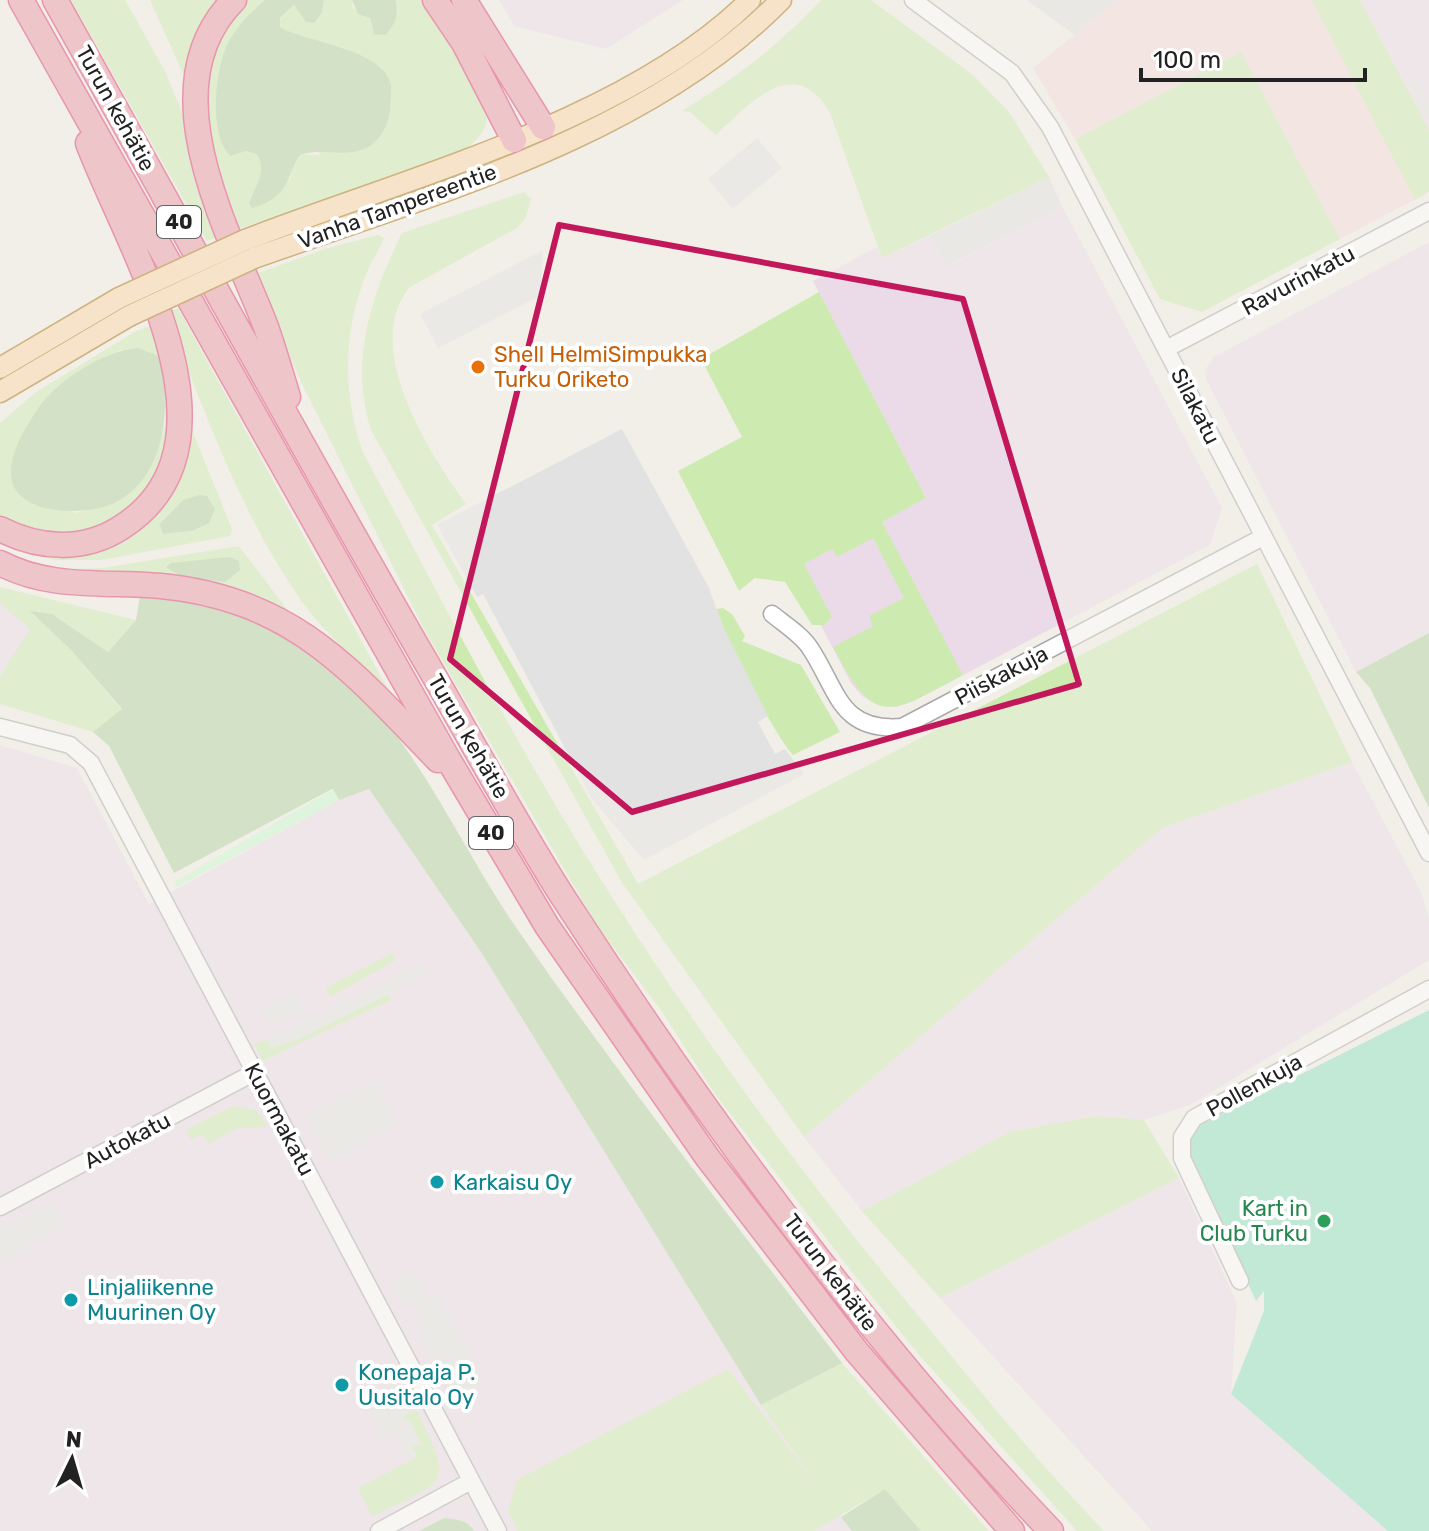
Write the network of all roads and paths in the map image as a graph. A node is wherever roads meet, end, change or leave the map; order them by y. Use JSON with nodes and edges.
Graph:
{"nodes":[{"id":1,"x":21,"y":0,"type":"edge"},
{"id":2,"x":55,"y":0,"type":"edge"},
{"id":3,"x":234,"y":0,"type":"edge"},
{"id":4,"x":435,"y":0,"type":"edge"},
{"id":5,"x":464,"y":0,"type":"edge"},
{"id":6,"x":750,"y":0,"type":"edge"},
{"id":7,"x":781,"y":0,"type":"edge"},
{"id":8,"x":913,"y":0,"type":"edge"},
{"id":9,"x":62,"y":73,"type":"junction"},
{"id":10,"x":543,"y":127,"type":"junction"},
{"id":11,"x":514,"y":140,"type":"junction"},
{"id":12,"x":540,"y":153,"type":"junction"},
{"id":13,"x":1429,"y":211,"type":"edge"},
{"id":14,"x":250,"y":249,"type":"junction"},
{"id":15,"x":1166,"y":349,"type":"junction"},
{"id":16,"x":0,"y":368,"type":"edge"},
{"id":17,"x":0,"y":392,"type":"edge"},
{"id":18,"x":303,"y":445,"type":"junction"},
{"id":19,"x":0,"y":529,"type":"edge"},
{"id":20,"x":1263,"y":537,"type":"junction"},
{"id":21,"x":0,"y":563,"type":"edge"},
{"id":22,"x":772,"y":614,"type":"dead end"},
{"id":23,"x":0,"y":727,"type":"edge"},
{"id":24,"x":464,"y":787,"type":"junction"},
{"id":25,"x":1429,"y":853,"type":"edge"},
{"id":26,"x":1429,"y":989,"type":"edge"},
{"id":27,"x":255,"y":1072,"type":"junction"},
{"id":28,"x":0,"y":1207,"type":"edge"},
{"id":29,"x":1240,"y":1281,"type":"dead end"},
{"id":30,"x":471,"y":1481,"type":"junction"},
{"id":31,"x":379,"y":1531,"type":"edge"},
{"id":32,"x":498,"y":1531,"type":"edge"},
{"id":33,"x":1012,"y":1531,"type":"edge"},
{"id":34,"x":1051,"y":1531,"type":"edge"}],
"edges":[{"from":1,"to":9,"type":"highway","name":"Turun kehätie","number":"40"},
{"from":2,"to":18,"type":"highway","name":"Turun kehätie","number":"40"},
{"from":3,"to":18,"type":"highway"},
{"from":4,"to":11,"type":"highway"},
{"from":5,"to":10,"type":"highway"},
{"from":6,"to":10,"type":"main road","name":"Vanha Tampereentie"},
{"from":7,"to":12,"type":"main road","name":"Vanha Tampereentie"},
{"from":8,"to":15,"type":"street","name":"Silakatu"},
{"from":9,"to":19,"type":"highway"},
{"from":9,"to":24,"type":"highway","name":"Turun kehätie","number":"40"},
{"from":10,"to":11,"type":"main road","name":"Vanha Tampereentie"},
{"from":10,"to":12,"type":"main road"},
{"from":11,"to":12,"type":"main road"},
{"from":11,"to":14,"type":"main road","name":"Vanha Tampereentie"},
{"from":12,"to":14,"type":"main road","name":"Vanha Tampereentie"},
{"from":13,"to":15,"type":"street","name":"Ravurinkatu"},
{"from":14,"to":16,"type":"main road","name":"Vanha Tampereentie","bridge":true},
{"from":14,"to":17,"type":"main road","name":"Vanha Tampereentie","bridge":true},
{"from":15,"to":20,"type":"street","name":"Silakatu"},
{"from":18,"to":34,"type":"highway","name":"Turun kehätie","number":"40"},
{"from":20,"to":22,"type":"street","name":"Piiskakuja"},
{"from":20,"to":25,"type":"street","name":"Silakatu"},
{"from":21,"to":24,"type":"highway"},
{"from":23,"to":27,"type":"street","name":"Kuormakatu"},
{"from":24,"to":33,"type":"highway","name":"Turun kehätie","number":"40"},
{"from":26,"to":29,"type":"street","name":"Pollenkuja"},
{"from":27,"to":28,"type":"street","name":"Autokatu"},
{"from":27,"to":30,"type":"street","name":"Kuormakatu"},
{"from":30,"to":31,"type":"street"},
{"from":30,"to":32,"type":"street","name":"Kuormakatu"}]}
